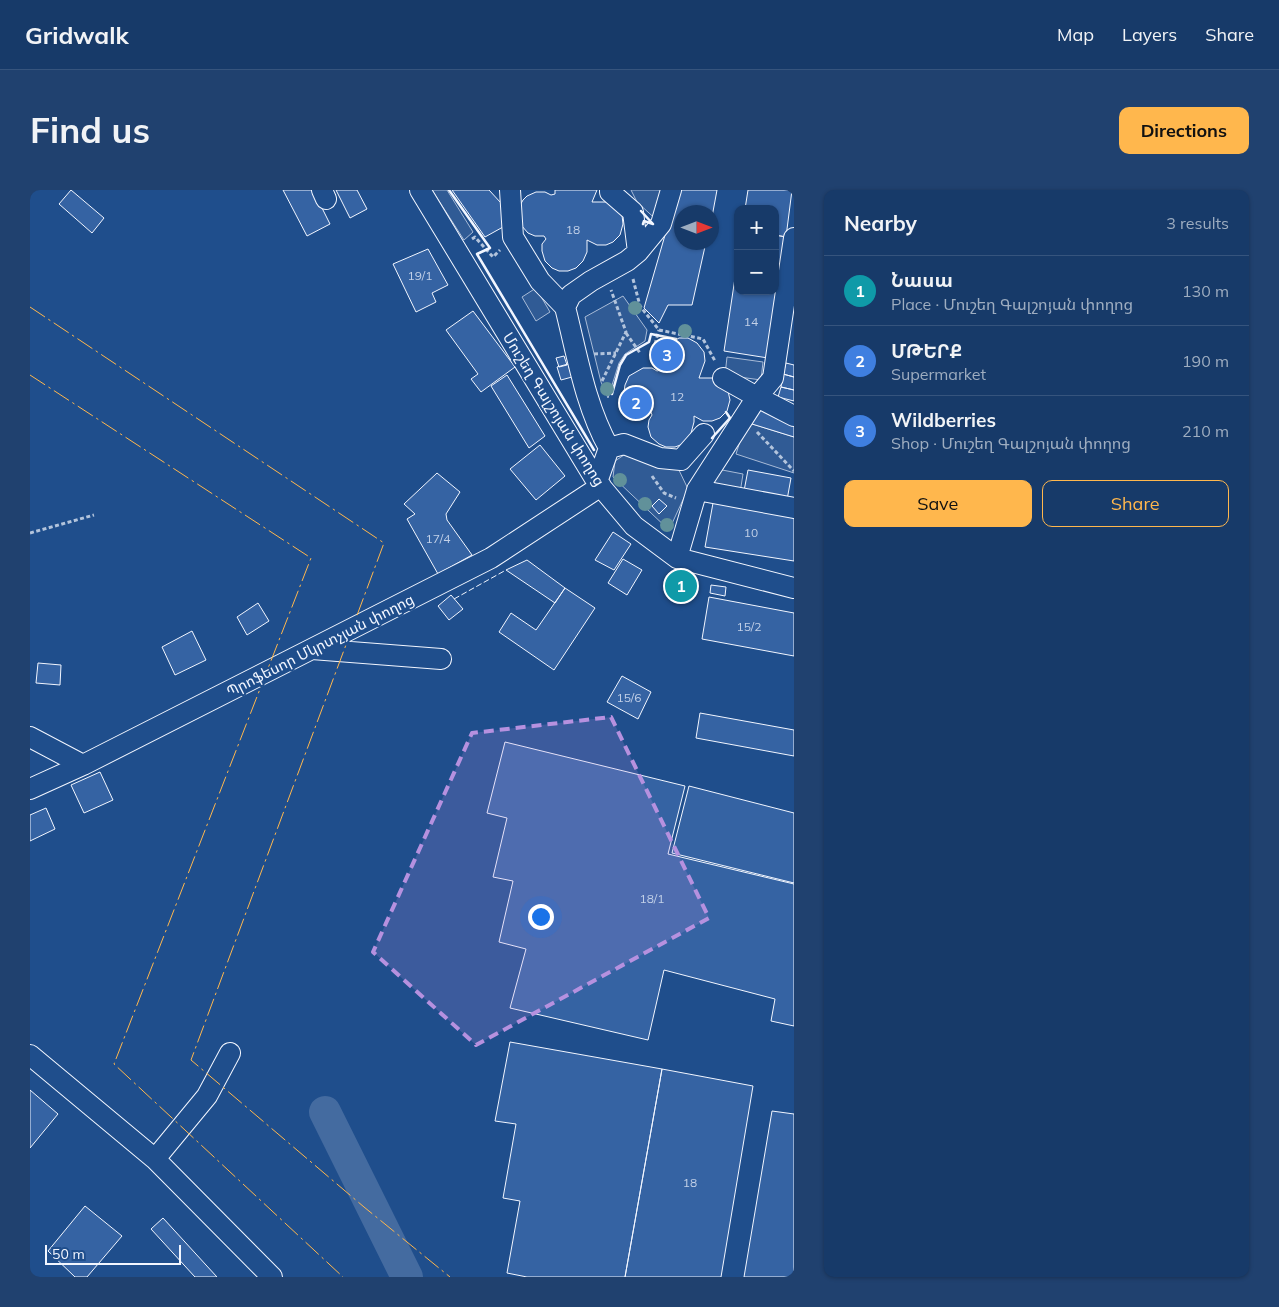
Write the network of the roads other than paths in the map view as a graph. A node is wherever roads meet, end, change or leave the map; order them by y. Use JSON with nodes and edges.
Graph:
{"nodes":[{"id":1,"x":420,"y":190,"type":"edge"},
{"id":2,"x":512,"y":190,"type":"edge"},
{"id":3,"x":610,"y":190,"type":"edge"},
{"id":4,"x":671,"y":190,"type":"edge"},
{"id":5,"x":794,"y":238,"type":"edge"},
{"id":6,"x":633,"y":256,"type":"junction"},
{"id":7,"x":564,"y":307,"type":"junction"},
{"id":8,"x":723,"y":378,"type":"road end"},
{"id":9,"x":751,"y":406,"type":"junction"},
{"id":10,"x":794,"y":416,"type":"edge"},
{"id":11,"x":704,"y":434,"type":"dead end"},
{"id":12,"x":609,"y":448,"type":"junction"},
{"id":13,"x":599,"y":484,"type":"junction"},
{"id":14,"x":695,"y":497,"type":"junction"},
{"id":15,"x":794,"y":508,"type":"edge"},
{"id":16,"x":677,"y":558,"type":"junction"},
{"id":17,"x":794,"y":588,"type":"edge"},
{"id":18,"x":312,"y":649,"type":"junction"},
{"id":19,"x":442,"y":659,"type":"dead end"},
{"id":20,"x":30,"y":737,"type":"edge"},
{"id":21,"x":83,"y":765,"type":"junction"},
{"id":22,"x":30,"y":789,"type":"edge"},
{"id":23,"x":230,"y":1053,"type":"dead end"},
{"id":24,"x":30,"y":1055,"type":"edge"},
{"id":25,"x":155,"y":1159,"type":"junction"},
{"id":26,"x":272,"y":1277,"type":"edge"}],
"edges":[{"from":1,"to":13,"type":"street","name":"Մուշեղ Գալշոյան փողոց"},
{"from":2,"to":7,"type":"street"},
{"from":3,"to":6,"type":"street"},
{"from":4,"to":6,"type":"street"},
{"from":5,"to":9,"type":"street"},
{"from":6,"to":7,"type":"street"},
{"from":7,"to":12,"type":"street"},
{"from":8,"to":9,"type":"street"},
{"from":9,"to":10,"type":"street"},
{"from":9,"to":14,"type":"street"},
{"from":11,"to":12,"type":"street"},
{"from":12,"to":13,"type":"street"},
{"from":13,"to":16,"type":"street","name":"Մուշեղ Գալշոյան փողոց"},
{"from":13,"to":18,"type":"street","name":"Պրոֆեսոր Մկրտչյան փողոց"},
{"from":14,"to":15,"type":"street"},
{"from":14,"to":16,"type":"street"},
{"from":16,"to":17,"type":"street","name":"Մուշեղ Գալշոյան փողոց"},
{"from":18,"to":19,"type":"street"},
{"from":18,"to":21,"type":"street","name":"Պրոֆեսոր Մկրտչյան փողոց"},
{"from":20,"to":21,"type":"street"},
{"from":21,"to":22,"type":"street","name":"Պրոֆեսոր Մկրտչյան փողոց"},
{"from":23,"to":25,"type":"street"},
{"from":24,"to":25,"type":"street"},
{"from":25,"to":26,"type":"street"}]}
